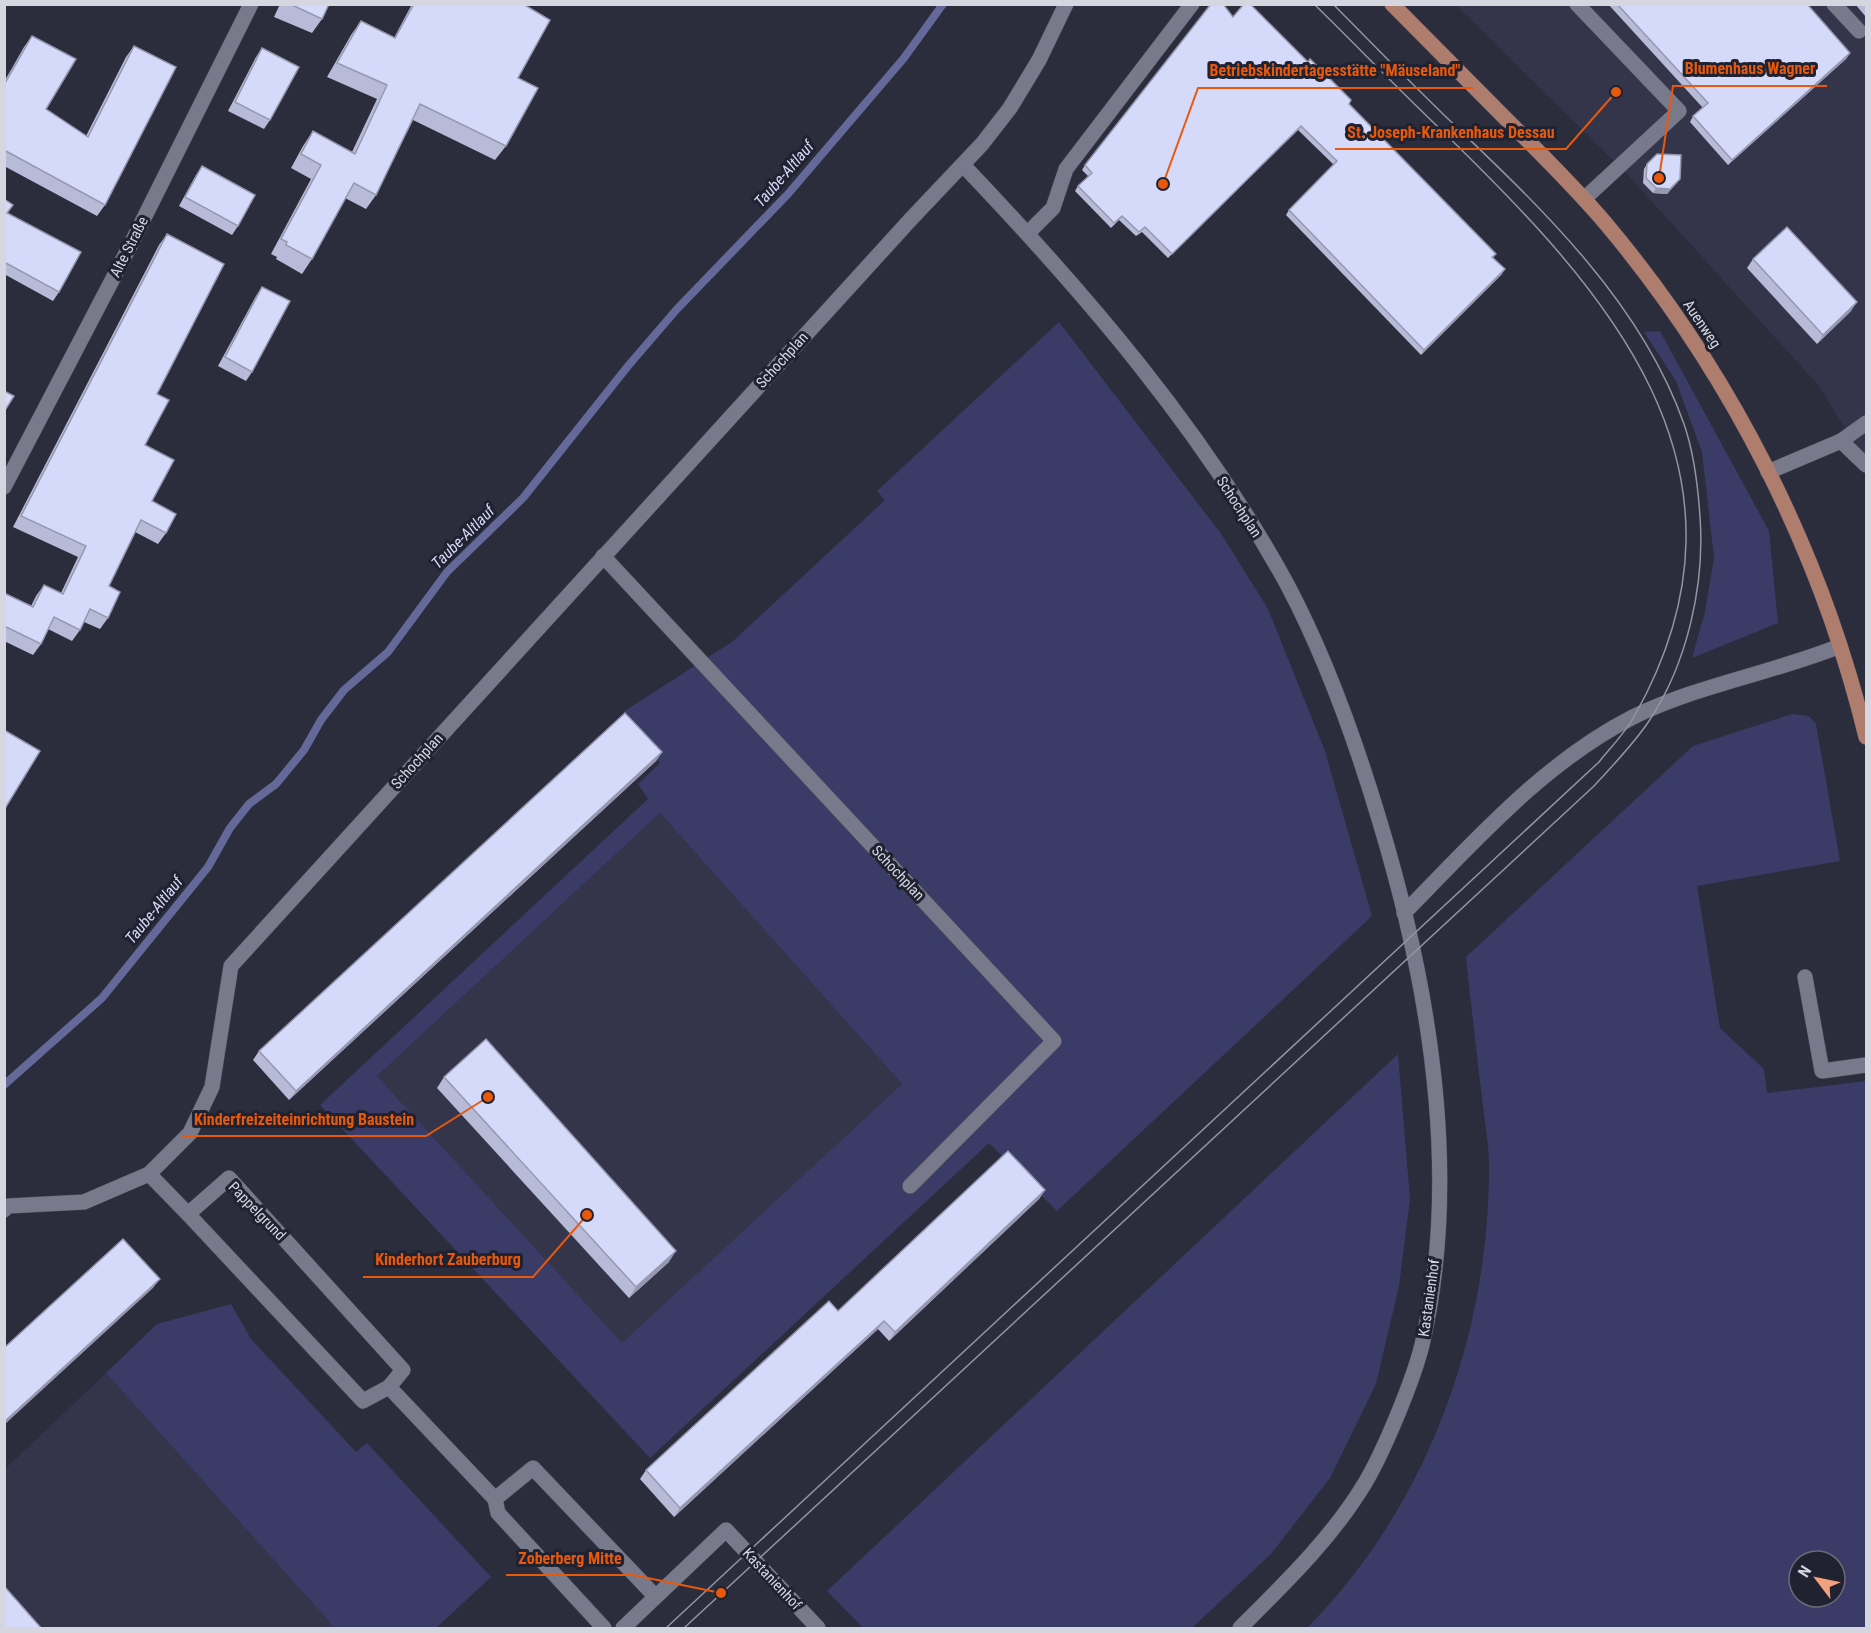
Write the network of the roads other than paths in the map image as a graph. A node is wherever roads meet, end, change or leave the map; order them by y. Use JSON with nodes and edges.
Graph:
{"nodes":[{"id":1,"x":251,"y":4,"type":"edge"},
{"id":2,"x":1066,"y":4,"type":"edge"},
{"id":3,"x":1192,"y":4,"type":"edge"},
{"id":4,"x":1392,"y":4,"type":"edge"},
{"id":5,"x":1577,"y":4,"type":"edge"},
{"id":6,"x":1834,"y":4,"type":"edge"},
{"id":7,"x":1859,"y":31,"type":"dead end"},
{"id":8,"x":963,"y":165,"type":"junction"},
{"id":9,"x":1584,"y":199,"type":"junction"},
{"id":10,"x":1028,"y":233,"type":"junction"},
{"id":11,"x":1866,"y":423,"type":"edge"},
{"id":12,"x":1841,"y":441,"type":"junction"},
{"id":13,"x":1866,"y":465,"type":"edge"},
{"id":14,"x":1768,"y":471,"type":"junction"},
{"id":15,"x":4,"y":488,"type":"edge"},
{"id":16,"x":603,"y":556,"type":"junction"},
{"id":17,"x":1840,"y":646,"type":"junction"},
{"id":18,"x":1866,"y":737,"type":"edge"},
{"id":19,"x":1404,"y":913,"type":"junction"},
{"id":20,"x":1805,"y":977,"type":"dead end"},
{"id":21,"x":1866,"y":1065,"type":"edge"},
{"id":22,"x":149,"y":1174,"type":"junction"},
{"id":23,"x":910,"y":1186,"type":"dead end"},
{"id":24,"x":6,"y":1208,"type":"edge"},
{"id":25,"x":188,"y":1214,"type":"junction"},
{"id":26,"x":389,"y":1387,"type":"junction"},
{"id":27,"x":495,"y":1499,"type":"junction"},
{"id":28,"x":655,"y":1596,"type":"junction"},
{"id":29,"x":604,"y":1629,"type":"edge"},
{"id":30,"x":623,"y":1629,"type":"edge"},
{"id":31,"x":818,"y":1629,"type":"edge"},
{"id":32,"x":1240,"y":1629,"type":"edge"}],
"edges":[{"from":1,"to":15,"type":"street","name":"Alte Straße"},
{"from":2,"to":8,"type":"street","name":"Schochplan"},
{"from":3,"to":10,"type":"street"},
{"from":4,"to":9,"type":"main road","name":"Auenweg"},
{"from":5,"to":9,"type":"street"},
{"from":6,"to":7,"type":"street"},
{"from":8,"to":10,"type":"street","name":"Schochplan"},
{"from":8,"to":16,"type":"street","name":"Schochplan"},
{"from":9,"to":14,"type":"main road","name":"Auenweg"},
{"from":10,"to":19,"type":"street","name":"Schochplan"},
{"from":11,"to":12,"type":"street"},
{"from":12,"to":13,"type":"street"},
{"from":12,"to":14,"type":"street"},
{"from":14,"to":17,"type":"main road","name":"Auenweg"},
{"from":16,"to":22,"type":"street","name":"Schochplan"},
{"from":16,"to":23,"type":"street","name":"Schochplan"},
{"from":17,"to":18,"type":"main road","name":"Auenweg"},
{"from":17,"to":19,"type":"street"},
{"from":19,"to":32,"type":"street","name":"Kastanienhof"},
{"from":20,"to":21,"type":"street"},
{"from":22,"to":24,"type":"street"},
{"from":22,"to":25,"type":"street"},
{"from":25,"to":26,"type":"street"},
{"from":25,"to":26,"type":"street","name":"Pappelgrund"},
{"from":26,"to":27,"type":"street"},
{"from":27,"to":28,"type":"street"},
{"from":27,"to":29,"type":"street"},
{"from":28,"to":30,"type":"street"},
{"from":28,"to":31,"type":"street","name":"Kastanienhof"}]}
